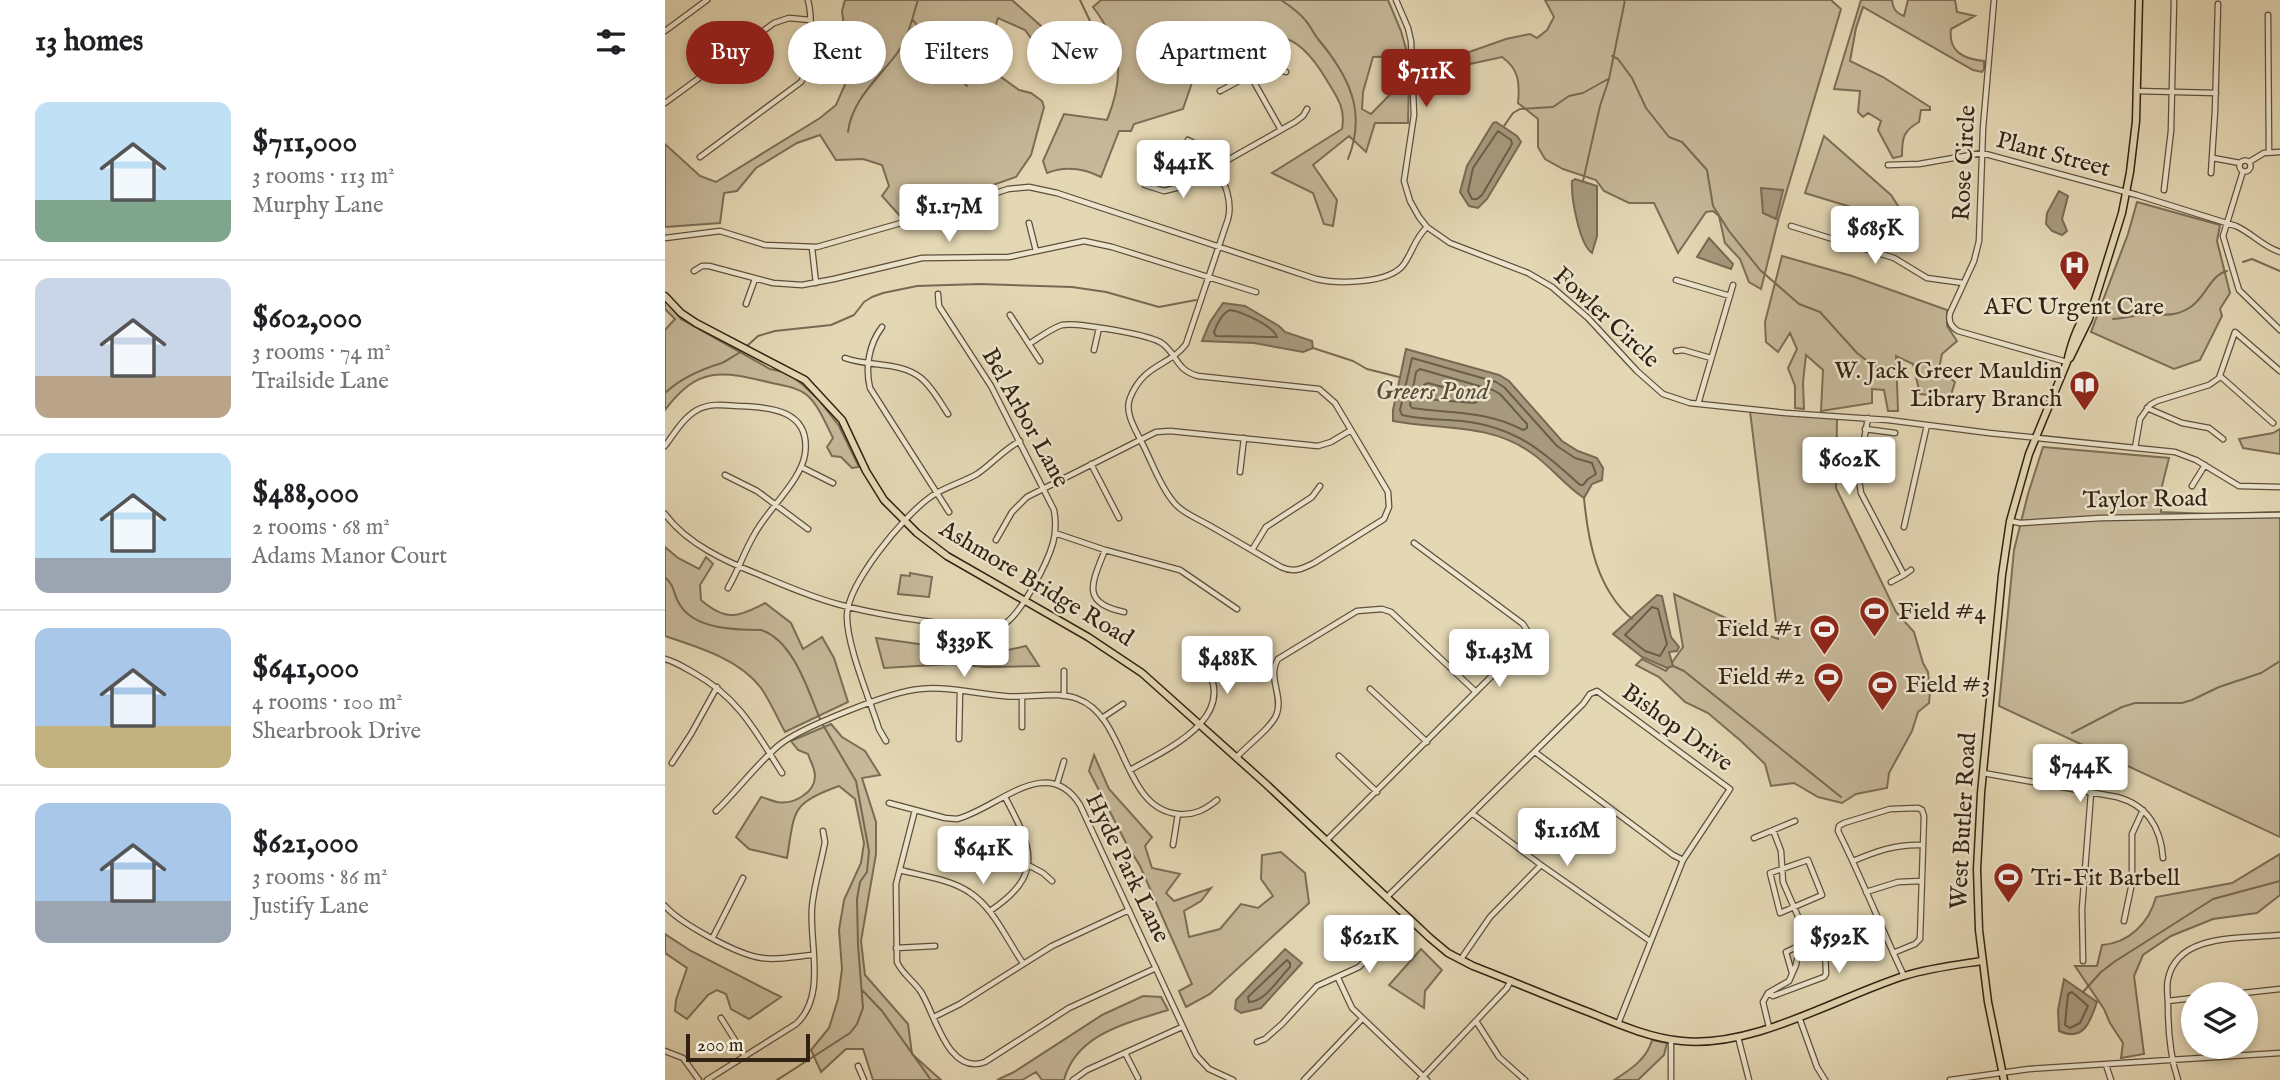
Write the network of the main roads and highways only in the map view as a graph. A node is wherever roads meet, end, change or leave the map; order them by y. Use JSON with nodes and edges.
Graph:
{"nodes":[{"id":1,"x":2139,"y":0,"type":"edge"},
{"id":2,"x":665,"y":296,"type":"edge"},
{"id":3,"x":1982,"y":961,"type":"junction"},
{"id":4,"x":2003,"y":1076,"type":"edge"}],
"edges":[{"from":1,"to":3,"type":"main road","name":"West Butler Road"},
{"from":2,"to":3,"type":"main road","name":"Ashmore Bridge Road"},
{"from":3,"to":4,"type":"main road","name":"West Butler Road"}]}
